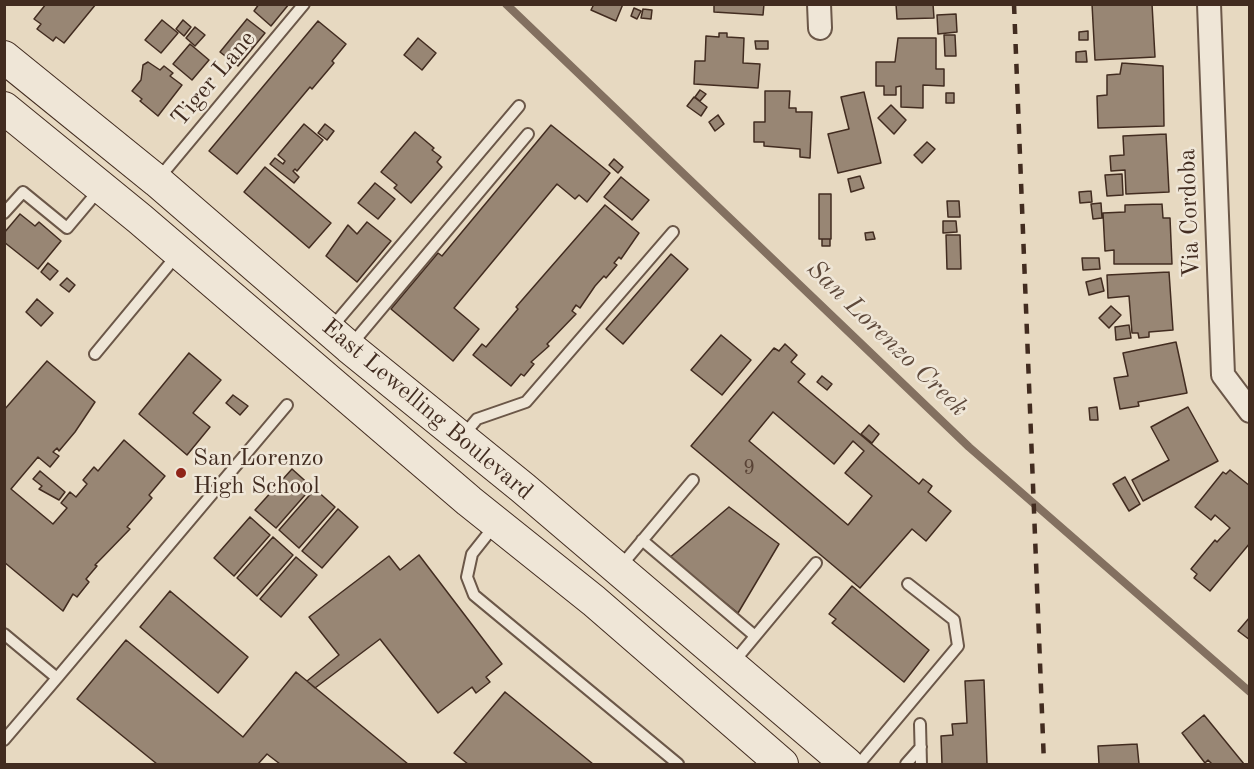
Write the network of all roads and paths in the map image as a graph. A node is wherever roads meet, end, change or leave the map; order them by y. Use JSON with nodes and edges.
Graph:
{"nodes":[{"id":1,"x":304,"y":4,"type":"edge"},
{"id":2,"x":819,"y":4,"type":"edge"},
{"id":3,"x":1209,"y":4,"type":"edge"},
{"id":4,"x":820,"y":28,"type":"dead end"},
{"id":5,"x":4,"y":57,"type":"edge"},
{"id":6,"x":519,"y":106,"type":"dead end"},
{"id":7,"x":4,"y":108,"type":"edge"},
{"id":8,"x":528,"y":134,"type":"dead end"},
{"id":9,"x":156,"y":181,"type":"junction"},
{"id":10,"x":101,"y":188,"type":"junction"},
{"id":11,"x":4,"y":213,"type":"edge"},
{"id":12,"x":673,"y":232,"type":"dead end"},
{"id":13,"x":179,"y":253,"type":"junction"},
{"id":14,"x":340,"y":338,"type":"junction"},
{"id":15,"x":95,"y":354,"type":"dead end"},
{"id":16,"x":286,"y":405,"type":"dead end"},
{"id":17,"x":1250,"y":411,"type":"edge"},
{"id":18,"x":459,"y":439,"type":"junction"},
{"id":19,"x":693,"y":480,"type":"dead end"},
{"id":20,"x":523,"y":488,"type":"junction"},
{"id":21,"x":497,"y":522,"type":"junction"},
{"id":22,"x":642,"y":540,"type":"junction"},
{"id":23,"x":816,"y":563,"type":"dead end"},
{"id":24,"x":618,"y":569,"type":"junction"},
{"id":25,"x":908,"y":584,"type":"dead end"},
{"id":26,"x":4,"y":634,"type":"edge"},
{"id":27,"x":755,"y":636,"type":"junction"},
{"id":28,"x":730,"y":666,"type":"junction"},
{"id":29,"x":57,"y":678,"type":"junction"},
{"id":30,"x":921,"y":723,"type":"dead end"},
{"id":31,"x":4,"y":740,"type":"edge"},
{"id":32,"x":921,"y":747,"type":"junction"},
{"id":33,"x":678,"y":765,"type":"edge"},
{"id":34,"x":782,"y":765,"type":"edge"},
{"id":35,"x":848,"y":765,"type":"edge"},
{"id":36,"x":859,"y":765,"type":"edge"},
{"id":37,"x":906,"y":765,"type":"edge"},
{"id":38,"x":921,"y":765,"type":"edge"}],
"edges":[{"from":1,"to":9,"type":"lane","name":"Tiger Lane"},
{"from":2,"to":4,"type":"street"},
{"from":3,"to":17,"type":"street","name":"Via Cordoba"},
{"from":5,"to":9,"type":"main road","name":"East Lewelling Boulevard"},
{"from":6,"to":14,"type":"lane"},
{"from":7,"to":10,"type":"main road","name":"East Lewelling Boulevard"},
{"from":8,"to":14,"type":"lane"},
{"from":9,"to":14,"type":"main road","name":"East Lewelling Boulevard"},
{"from":10,"to":11,"type":"lane"},
{"from":10,"to":13,"type":"main road","name":"East Lewelling Boulevard"},
{"from":12,"to":18,"type":"lane"},
{"from":13,"to":15,"type":"lane"},
{"from":13,"to":21,"type":"main road","name":"East Lewelling Boulevard"},
{"from":14,"to":18,"type":"main road","name":"East Lewelling Boulevard"},
{"from":16,"to":29,"type":"lane"},
{"from":18,"to":20,"type":"main road","name":"East Lewelling Boulevard"},
{"from":19,"to":22,"type":"lane"},
{"from":20,"to":21,"type":"main road"},
{"from":20,"to":24,"type":"main road","name":"East Lewelling Boulevard"},
{"from":21,"to":33,"type":"lane"},
{"from":21,"to":34,"type":"main road","name":"East Lewelling Boulevard"},
{"from":22,"to":24,"type":"lane"},
{"from":22,"to":27,"type":"lane"},
{"from":23,"to":27,"type":"lane"},
{"from":24,"to":28,"type":"main road","name":"East Lewelling Boulevard"},
{"from":25,"to":36,"type":"lane"},
{"from":26,"to":29,"type":"lane"},
{"from":27,"to":28,"type":"lane"},
{"from":28,"to":35,"type":"main road","name":"East Lewelling Boulevard"},
{"from":29,"to":31,"type":"lane"},
{"from":30,"to":32,"type":"lane"},
{"from":32,"to":37,"type":"lane"},
{"from":32,"to":38,"type":"lane"}]}
